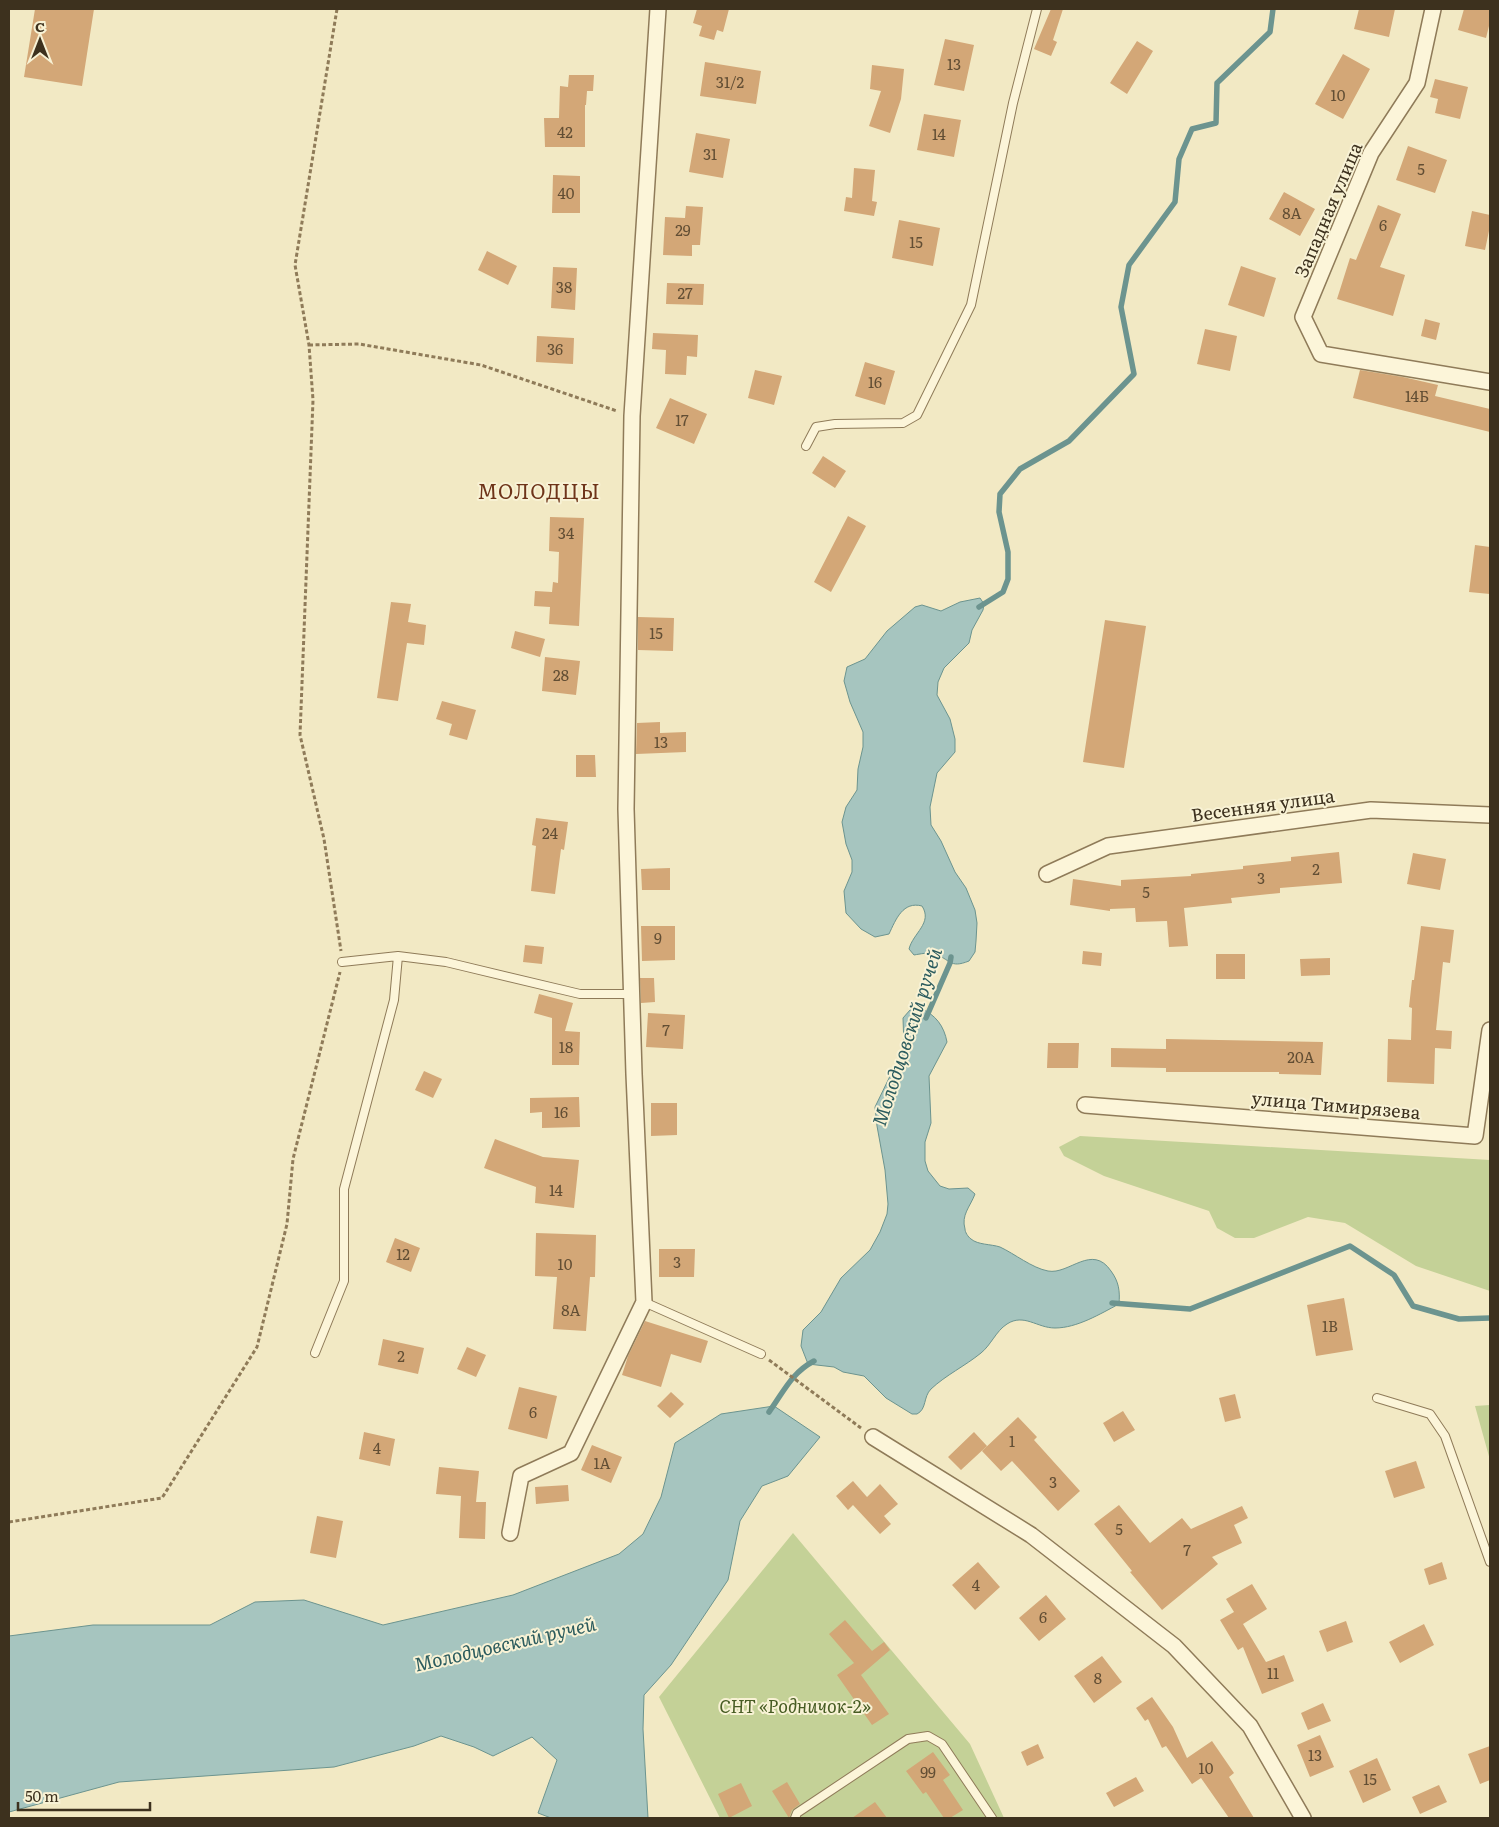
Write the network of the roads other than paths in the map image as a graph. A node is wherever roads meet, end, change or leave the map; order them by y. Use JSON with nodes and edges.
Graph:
{"nodes":[{"id":1,"x":658,"y":9,"type":"edge"},
{"id":2,"x":1037,"y":9,"type":"edge"},
{"id":3,"x":1433,"y":9,"type":"edge"},
{"id":4,"x":1490,"y":382,"type":"edge"},
{"id":5,"x":806,"y":446,"type":"dead end"},
{"id":6,"x":1490,"y":815,"type":"edge"},
{"id":7,"x":1047,"y":874,"type":"dead end"},
{"id":8,"x":398,"y":956,"type":"junction"},
{"id":9,"x":342,"y":962,"type":"road end"},
{"id":10,"x":631,"y":994,"type":"junction"},
{"id":11,"x":1490,"y":1030,"type":"edge"},
{"id":12,"x":1085,"y":1105,"type":"dead end"},
{"id":13,"x":644,"y":1302,"type":"junction"},
{"id":14,"x":315,"y":1353,"type":"dead end"},
{"id":15,"x":761,"y":1354,"type":"dead end"},
{"id":16,"x":1377,"y":1398,"type":"dead end"},
{"id":17,"x":873,"y":1437,"type":"road end"},
{"id":18,"x":510,"y":1533,"type":"dead end"},
{"id":19,"x":1490,"y":1562,"type":"edge"},
{"id":20,"x":795,"y":1818,"type":"edge"},
{"id":21,"x":992,"y":1818,"type":"edge"},
{"id":22,"x":1303,"y":1818,"type":"edge"}],
"edges":[{"from":1,"to":10,"type":"street"},
{"from":2,"to":5,"type":"lane"},
{"from":3,"to":4,"type":"street","name":"Западная улица"},
{"from":6,"to":7,"type":"street","name":"Весенняя улица"},
{"from":8,"to":9,"type":"lane"},
{"from":8,"to":10,"type":"lane"},
{"from":8,"to":14,"type":"lane"},
{"from":10,"to":13,"type":"street"},
{"from":11,"to":12,"type":"street","name":"улица Тимирязева"},
{"from":13,"to":15,"type":"lane"},
{"from":13,"to":18,"type":"street"},
{"from":16,"to":19,"type":"lane"},
{"from":17,"to":22,"type":"street"},
{"from":20,"to":21,"type":"lane"}]}
